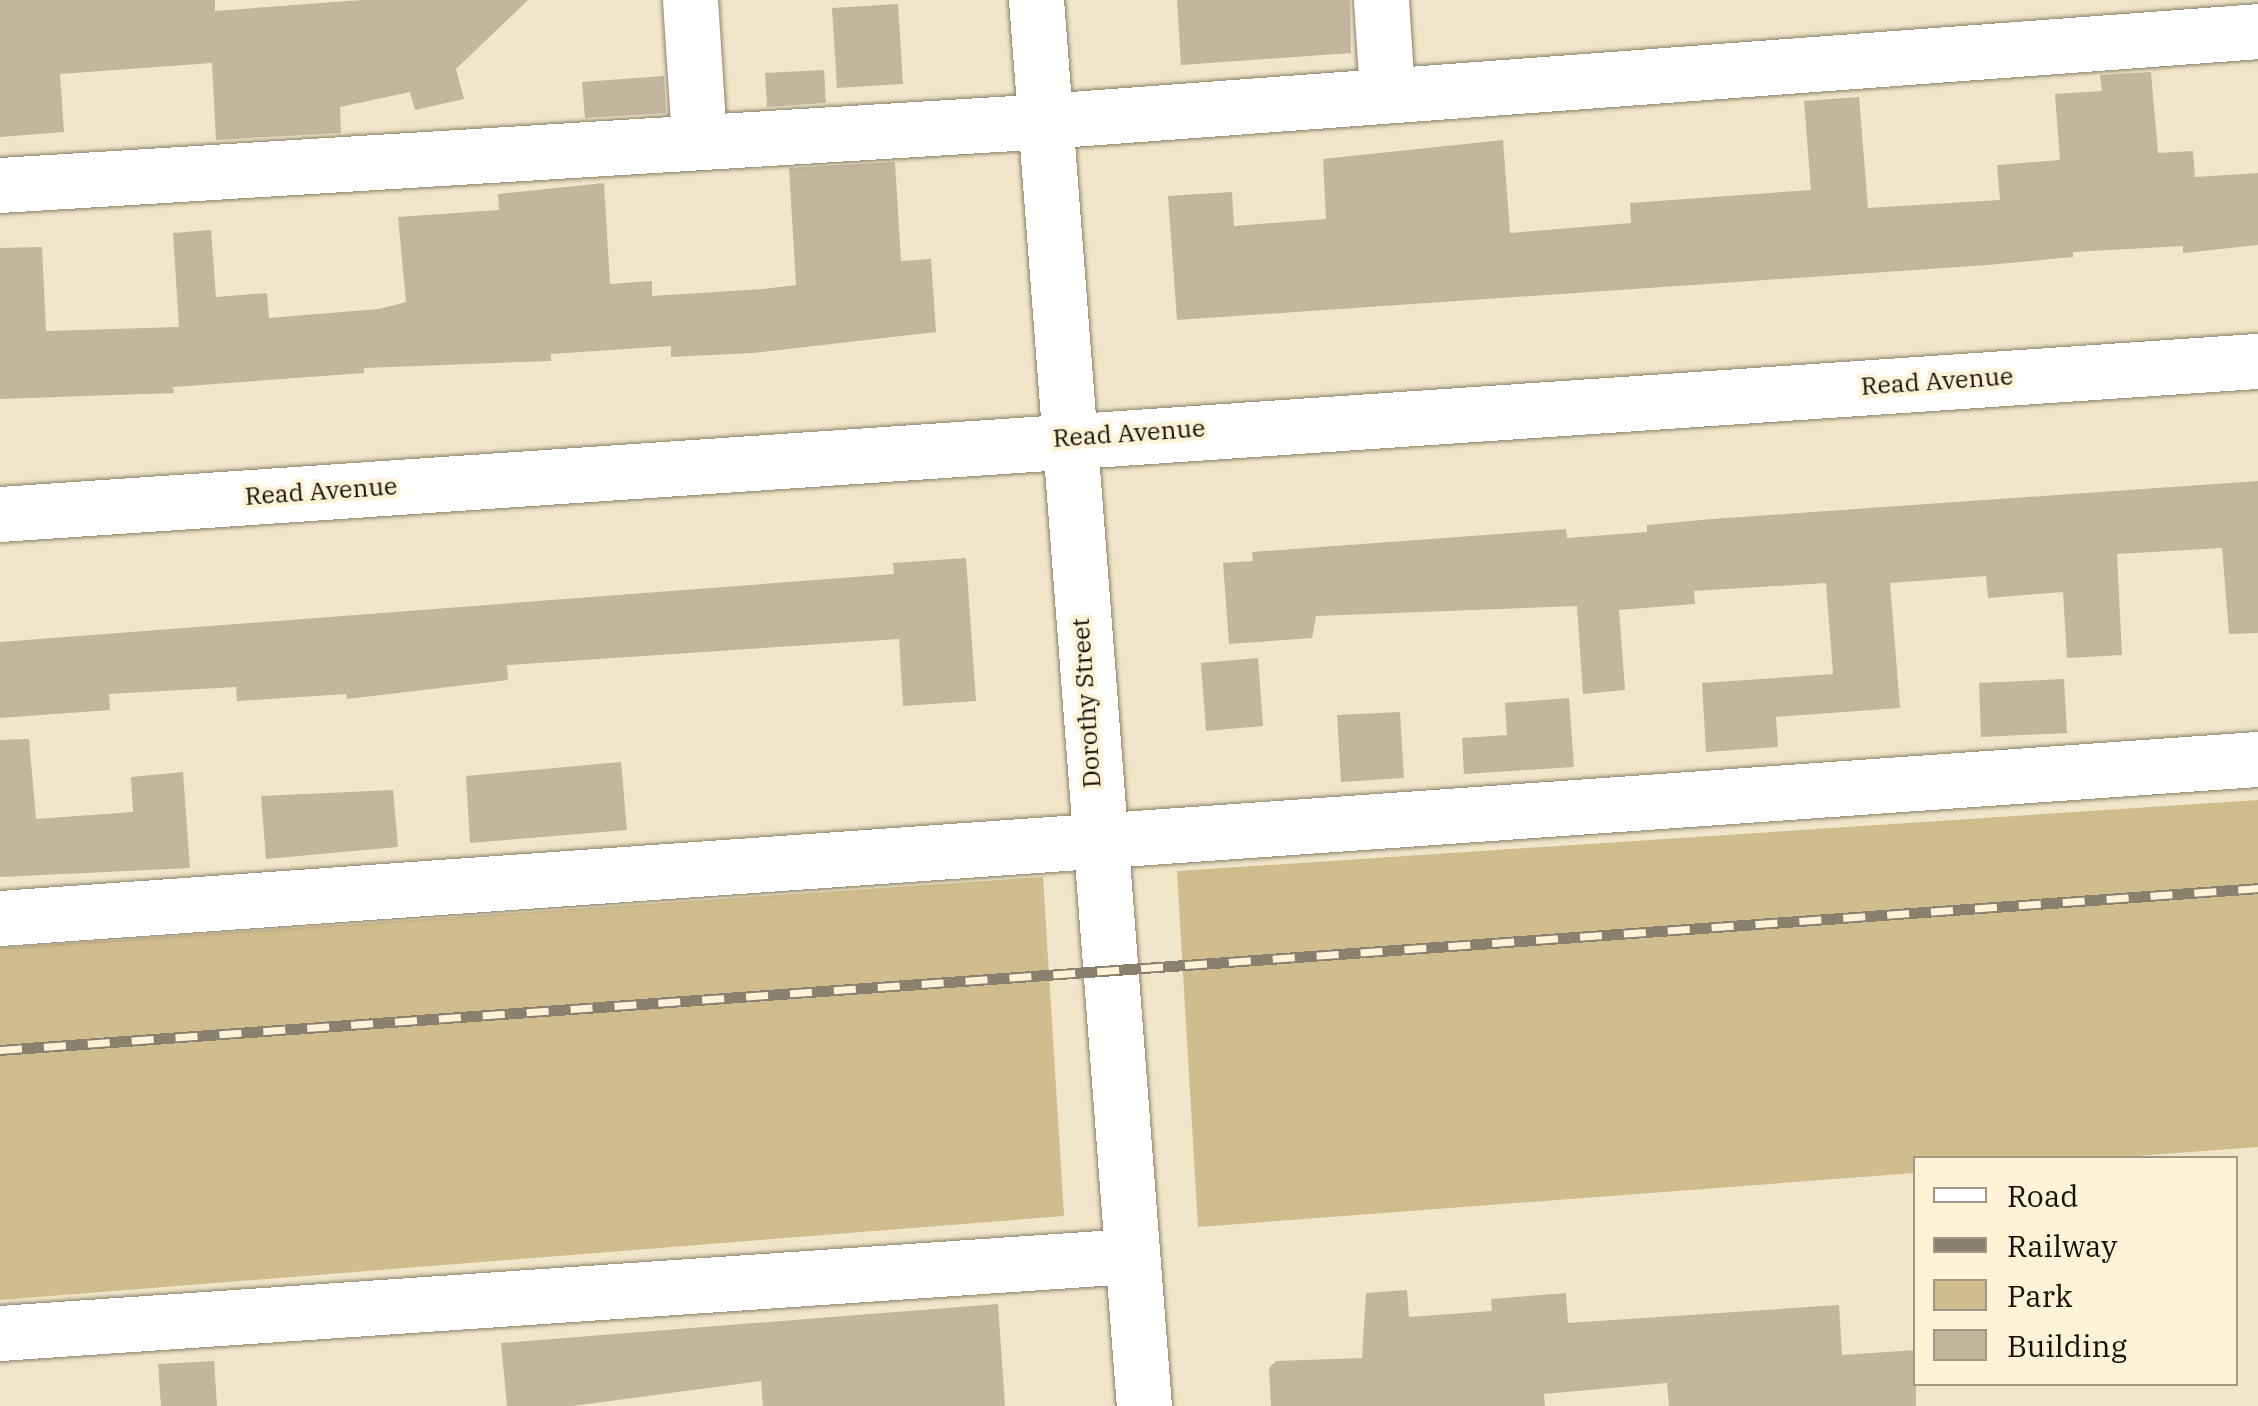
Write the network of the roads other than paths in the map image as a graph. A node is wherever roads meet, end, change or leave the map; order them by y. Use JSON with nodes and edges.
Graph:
{"nodes":[{"id":1,"x":690,"y":0,"type":"edge"},
{"id":2,"x":1036,"y":0,"type":"edge"},
{"id":3,"x":1381,"y":0,"type":"edge"},
{"id":4,"x":2089,"y":21,"type":"edge"},
{"id":5,"x":2258,"y":31,"type":"edge"},
{"id":6,"x":1387,"y":94,"type":"junction"},
{"id":7,"x":1045,"y":121,"type":"junction"},
{"id":8,"x":699,"y":141,"type":"junction"},
{"id":9,"x":0,"y":185,"type":"edge"},
{"id":10,"x":2258,"y":361,"type":"edge"},
{"id":11,"x":1068,"y":437,"type":"junction"},
{"id":12,"x":0,"y":514,"type":"edge"},
{"id":13,"x":2258,"y":760,"type":"edge"},
{"id":14,"x":1096,"y":842,"type":"junction"},
{"id":15,"x":0,"y":918,"type":"edge"},
{"id":16,"x":1130,"y":1256,"type":"junction"},
{"id":17,"x":0,"y":1334,"type":"edge"},
{"id":18,"x":1144,"y":1406,"type":"edge"}],
"edges":[{"from":1,"to":8,"type":"street"},
{"from":2,"to":7,"type":"street","name":"Dorothy Street"},
{"from":3,"to":6,"type":"street"},
{"from":4,"to":5,"type":"street"},
{"from":4,"to":6,"type":"street"},
{"from":6,"to":7,"type":"street"},
{"from":7,"to":8,"type":"street"},
{"from":7,"to":11,"type":"street","name":"Dorothy Street"},
{"from":8,"to":9,"type":"street"},
{"from":10,"to":11,"type":"street","name":"Read Avenue"},
{"from":11,"to":12,"type":"street","name":"Read Avenue"},
{"from":11,"to":14,"type":"street","name":"Dorothy Street"},
{"from":13,"to":14,"type":"street"},
{"from":14,"to":15,"type":"street"},
{"from":14,"to":16,"type":"street","name":"Dorothy Street"},
{"from":16,"to":17,"type":"street"},
{"from":16,"to":18,"type":"street","name":"Dorothy Street"}]}
